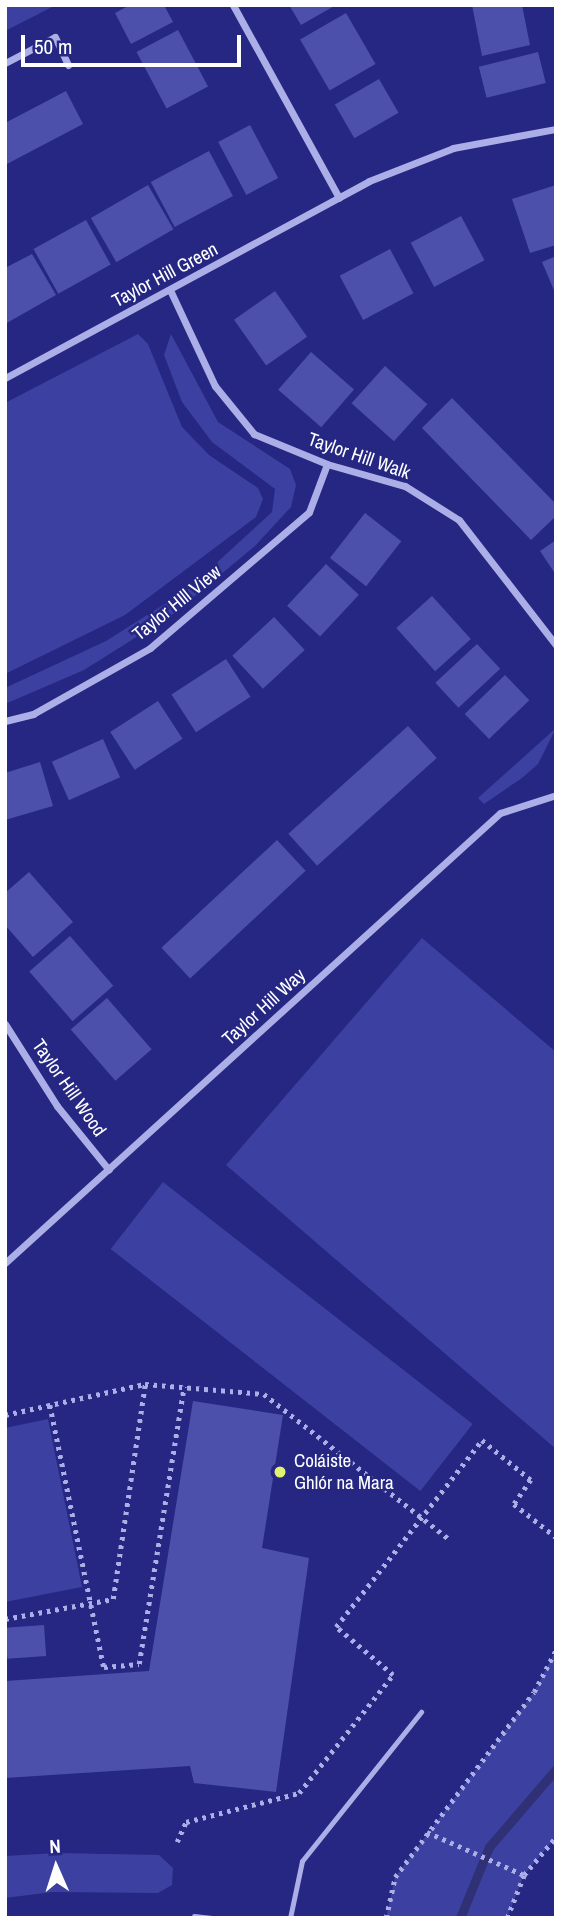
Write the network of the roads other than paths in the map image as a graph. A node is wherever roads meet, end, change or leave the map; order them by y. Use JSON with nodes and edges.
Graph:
{"nodes":[{"id":1,"x":233,"y":5,"type":"edge"},
{"id":2,"x":5,"y":63,"type":"edge"},
{"id":3,"x":68,"y":65,"type":"dead end"},
{"id":4,"x":556,"y":129,"type":"edge"},
{"id":5,"x":339,"y":198,"type":"junction"},
{"id":6,"x":170,"y":290,"type":"junction"},
{"id":7,"x":5,"y":378,"type":"edge"},
{"id":8,"x":327,"y":464,"type":"junction"},
{"id":9,"x":556,"y":645,"type":"edge"},
{"id":10,"x":5,"y":721,"type":"edge"},
{"id":11,"x":556,"y":795,"type":"edge"},
{"id":12,"x":5,"y":1024,"type":"edge"},
{"id":13,"x":109,"y":1170,"type":"junction"},
{"id":14,"x":5,"y":1263,"type":"edge"},
{"id":15,"x":421,"y":1712,"type":"dead end"},
{"id":16,"x":194,"y":1916,"type":"dead end"},
{"id":17,"x":212,"y":1918,"type":"edge"},
{"id":18,"x":290,"y":1918,"type":"edge"}],
"edges":[{"from":1,"to":5,"type":"street"},
{"from":2,"to":3,"type":"street"},
{"from":4,"to":5,"type":"street","name":"Taylor Hill Green"},
{"from":5,"to":6,"type":"street","name":"Taylor Hill Green"},
{"from":6,"to":7,"type":"street","name":"Taylor Hill Green"},
{"from":6,"to":8,"type":"street","name":"Taylor Hill Walk"},
{"from":8,"to":9,"type":"street","name":"Taylor Hill Walk"},
{"from":8,"to":10,"type":"street","name":"Taylor HIll View"},
{"from":11,"to":13,"type":"street","name":"Taylor Hill Way"},
{"from":12,"to":13,"type":"street","name":"Taylor Hill Wood"},
{"from":13,"to":14,"type":"street","name":"Taylor Hill Way"},
{"from":15,"to":18,"type":"lane"},
{"from":16,"to":17,"type":"lane"}]}
